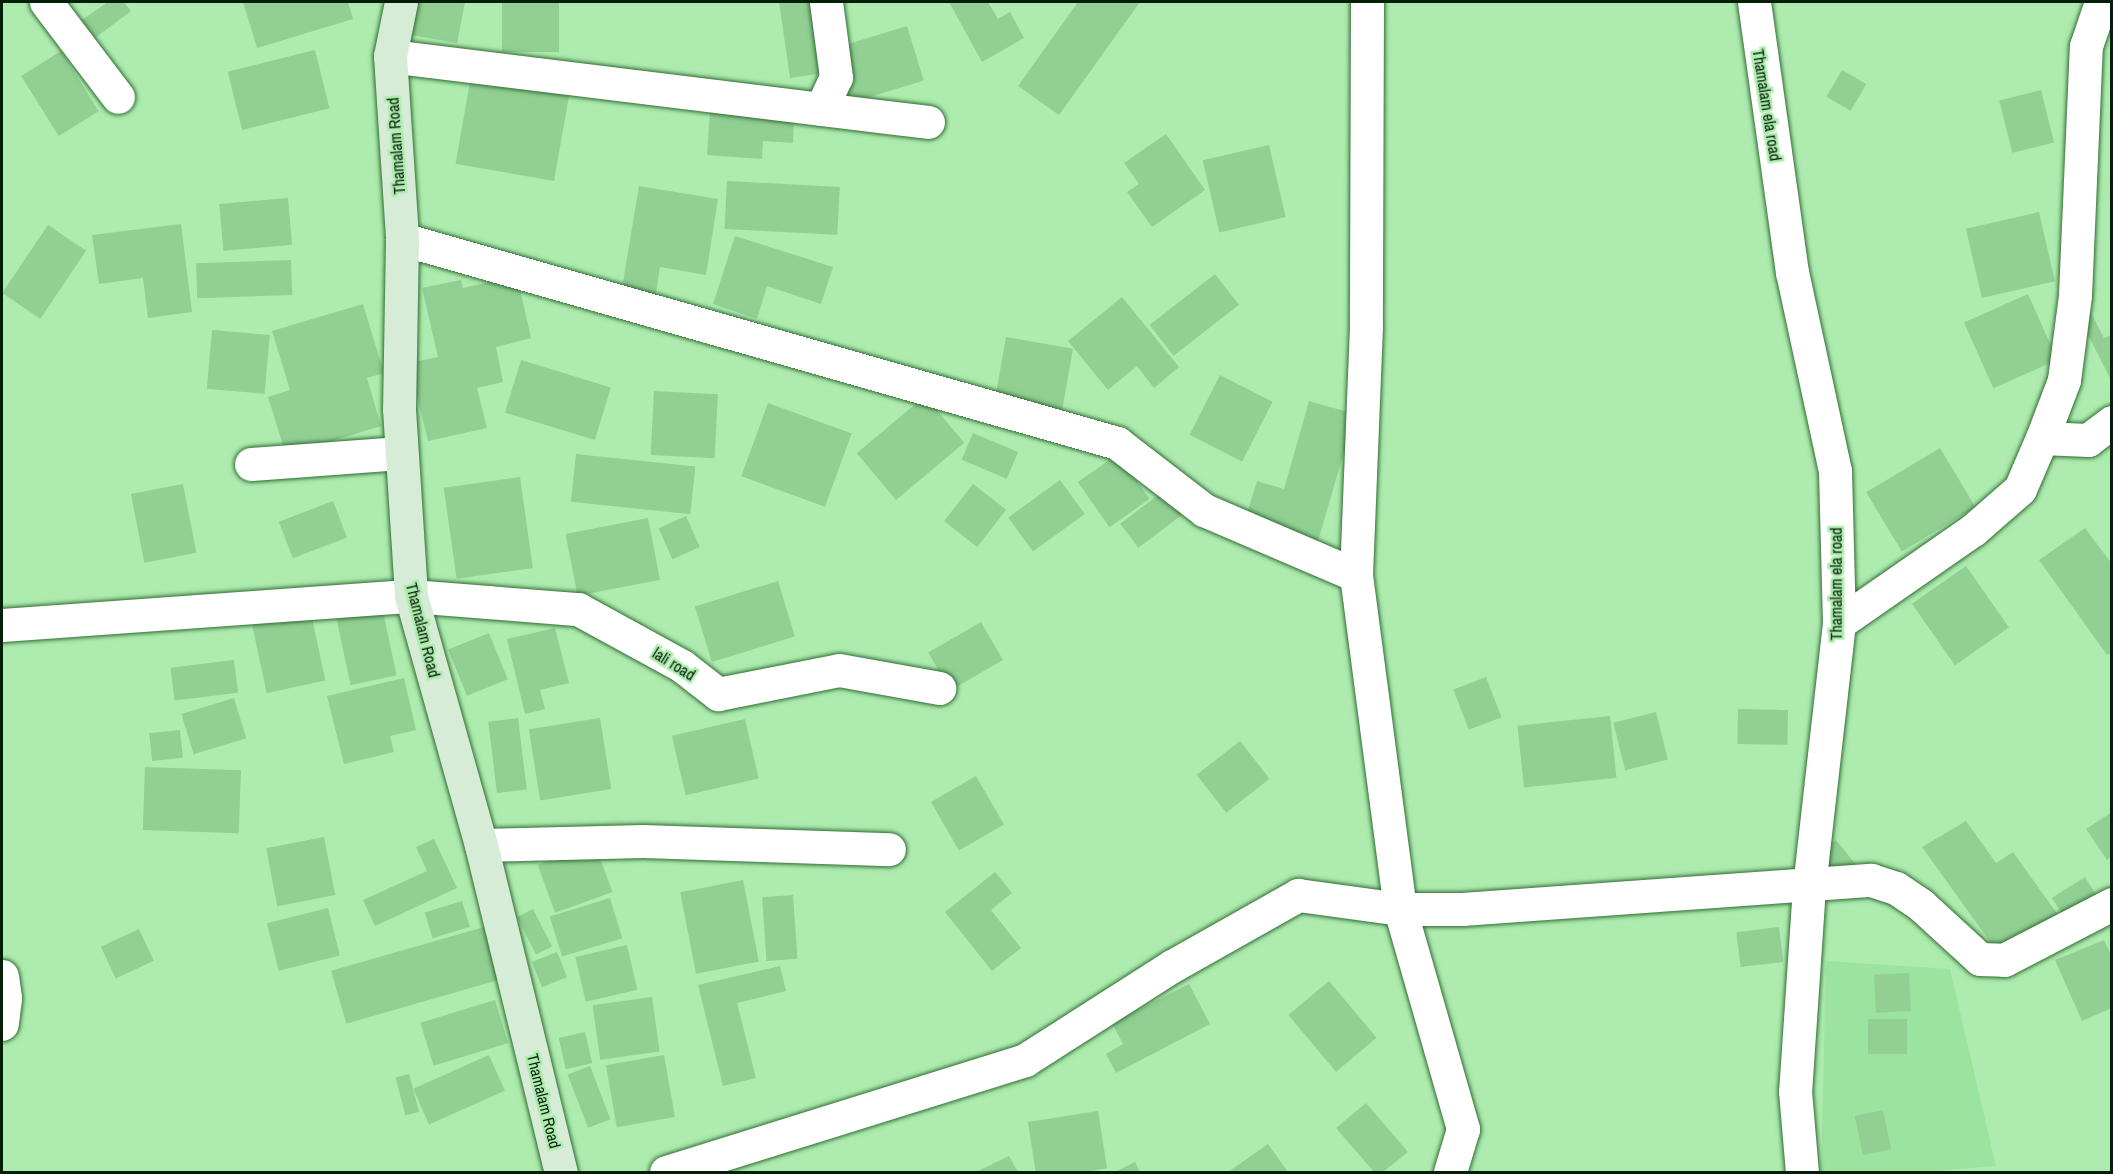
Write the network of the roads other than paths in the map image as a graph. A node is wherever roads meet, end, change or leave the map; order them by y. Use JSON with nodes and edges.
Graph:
{"nodes":[{"id":1,"x":46,"y":2,"type":"edge"},
{"id":2,"x":401,"y":2,"type":"edge"},
{"id":3,"x":826,"y":2,"type":"edge"},
{"id":4,"x":1367,"y":2,"type":"edge"},
{"id":5,"x":1754,"y":2,"type":"edge"},
{"id":6,"x":2101,"y":2,"type":"edge"},
{"id":7,"x":390,"y":57,"type":"junction"},
{"id":8,"x":118,"y":97,"type":"dead end"},
{"id":9,"x":821,"y":109,"type":"junction"},
{"id":10,"x":928,"y":122,"type":"dead end"},
{"id":11,"x":402,"y":239,"type":"junction"},
{"id":12,"x":2112,"y":422,"type":"edge"},
{"id":13,"x":2042,"y":438,"type":"junction"},
{"id":14,"x":401,"y":453,"type":"junction"},
{"id":15,"x":251,"y":464,"type":"dead end"},
{"id":16,"x":1356,"y":575,"type":"junction"},
{"id":17,"x":411,"y":596,"type":"junction"},
{"id":18,"x":1839,"y":623,"type":"junction"},
{"id":19,"x":2,"y":625,"type":"edge"},
{"id":20,"x":939,"y":688,"type":"dead end"},
{"id":21,"x":481,"y":845,"type":"junction"},
{"id":22,"x":889,"y":849,"type":"dead end"},
{"id":23,"x":1809,"y":887,"type":"junction"},
{"id":24,"x":2112,"y":904,"type":"edge"},
{"id":25,"x":1400,"y":909,"type":"junction"},
{"id":26,"x":2,"y":976,"type":"edge"},
{"id":27,"x":2,"y":1024,"type":"edge"},
{"id":28,"x":561,"y":1173,"type":"edge"},
{"id":29,"x":666,"y":1173,"type":"edge"},
{"id":30,"x":1450,"y":1173,"type":"edge"},
{"id":31,"x":1802,"y":1173,"type":"edge"}],
"edges":[{"from":1,"to":8,"type":"street"},
{"from":2,"to":7,"type":"street","name":"Thamalam Road"},
{"from":3,"to":9,"type":"street"},
{"from":4,"to":16,"type":"street"},
{"from":5,"to":18,"type":"street","name":"Thamalam ela road"},
{"from":6,"to":13,"type":"street"},
{"from":7,"to":9,"type":"street"},
{"from":7,"to":11,"type":"street","name":"Thamalam Road"},
{"from":9,"to":10,"type":"street"},
{"from":11,"to":14,"type":"street","name":"Thamalam Road"},
{"from":11,"to":16,"type":"street"},
{"from":12,"to":13,"type":"street"},
{"from":13,"to":18,"type":"street"},
{"from":14,"to":15,"type":"street"},
{"from":14,"to":17,"type":"street","name":"Thamalam Road"},
{"from":16,"to":25,"type":"street"},
{"from":17,"to":19,"type":"street","name":"lali road"},
{"from":17,"to":20,"type":"street","name":"lali road"},
{"from":17,"to":21,"type":"street","name":"Thamalam Road"},
{"from":18,"to":23,"type":"street","name":"Thamalam ela road"},
{"from":21,"to":22,"type":"street"},
{"from":21,"to":28,"type":"street","name":"Thamalam Road"},
{"from":23,"to":24,"type":"street"},
{"from":23,"to":25,"type":"street"},
{"from":23,"to":31,"type":"street","name":"Thamalam ela road"},
{"from":25,"to":29,"type":"street"},
{"from":25,"to":30,"type":"street"},
{"from":26,"to":27,"type":"street"}]}
